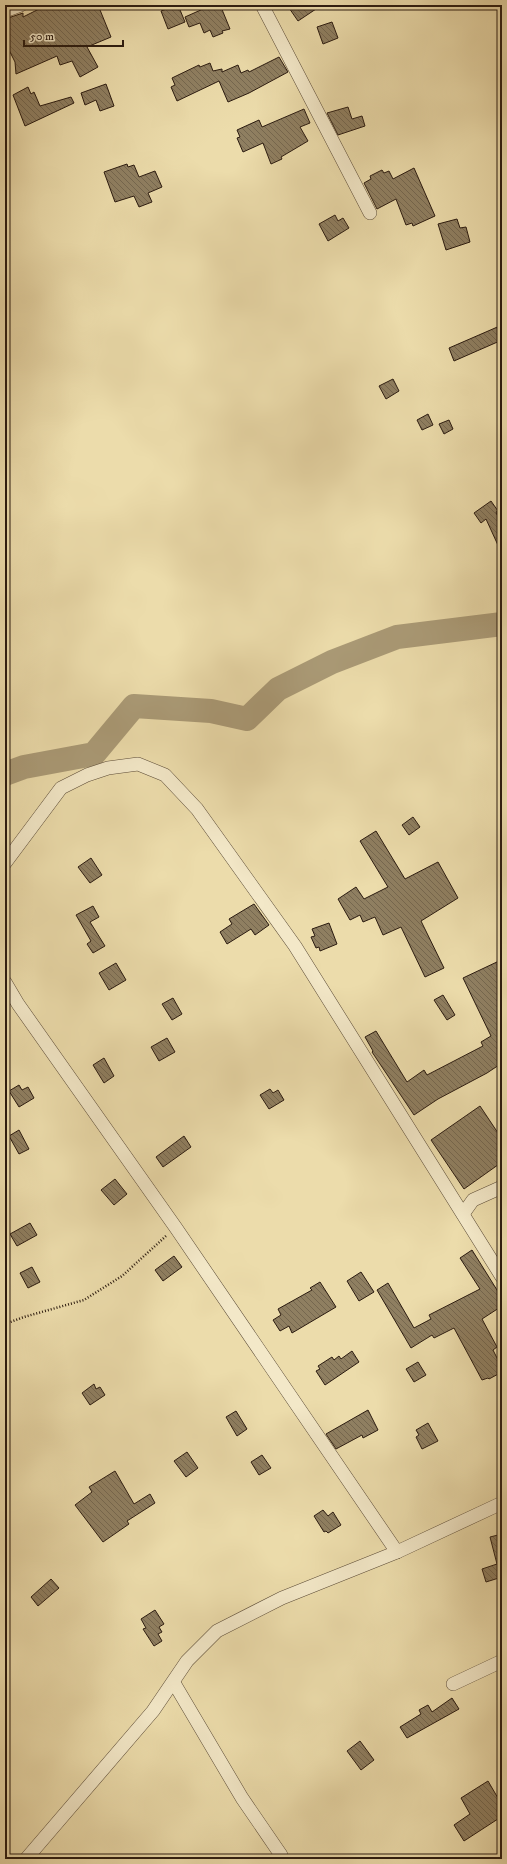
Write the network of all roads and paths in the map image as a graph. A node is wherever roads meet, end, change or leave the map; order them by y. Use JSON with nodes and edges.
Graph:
{"nodes":[{"id":1,"x":21,"y":5,"type":"edge"},
{"id":2,"x":262,"y":5,"type":"edge"},
{"id":3,"x":5,"y":11,"type":"edge"},
{"id":4,"x":370,"y":213,"type":"dead end"},
{"id":5,"x":5,"y":863,"type":"edge"},
{"id":6,"x":5,"y":982,"type":"edge"},
{"id":7,"x":502,"y":1187,"type":"edge"},
{"id":8,"x":463,"y":1214,"type":"junction"},
{"id":9,"x":176,"y":1228,"type":"junction"},
{"id":10,"x":502,"y":1277,"type":"edge"},
{"id":11,"x":5,"y":1324,"type":"edge"},
{"id":12,"x":502,"y":1503,"type":"edge"},
{"id":13,"x":397,"y":1552,"type":"junction"},
{"id":14,"x":502,"y":1661,"type":"edge"},
{"id":15,"x":174,"y":1682,"type":"junction"},
{"id":16,"x":453,"y":1684,"type":"dead end"},
{"id":17,"x":26,"y":1859,"type":"edge"},
{"id":18,"x":281,"y":1859,"type":"edge"}],
"edges":[{"from":1,"to":3,"type":"street"},
{"from":2,"to":4,"type":"street"},
{"from":5,"to":8,"type":"street"},
{"from":6,"to":9,"type":"street"},
{"from":7,"to":8,"type":"street"},
{"from":8,"to":10,"type":"street"},
{"from":9,"to":11,"type":"path"},
{"from":9,"to":13,"type":"street"},
{"from":12,"to":13,"type":"street"},
{"from":13,"to":15,"type":"street"},
{"from":14,"to":16,"type":"street"},
{"from":15,"to":17,"type":"street"},
{"from":15,"to":18,"type":"street"}]}
